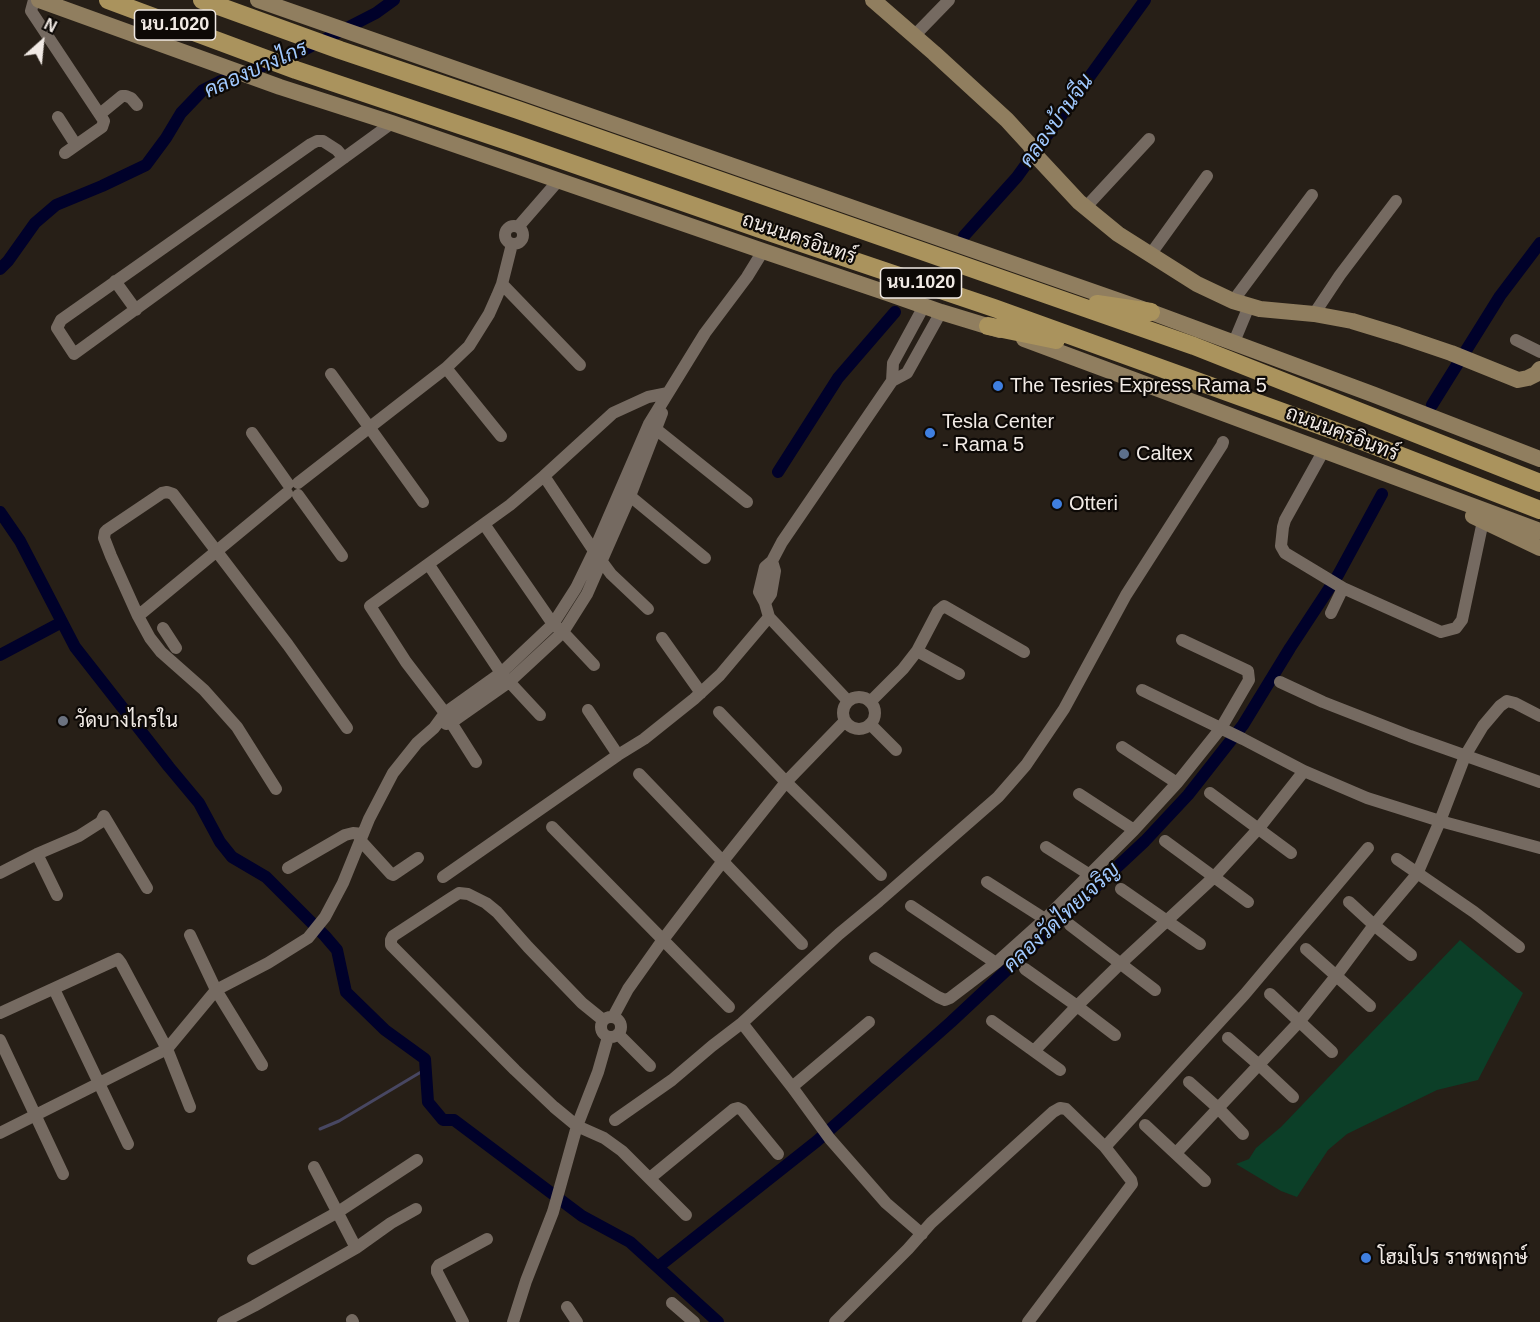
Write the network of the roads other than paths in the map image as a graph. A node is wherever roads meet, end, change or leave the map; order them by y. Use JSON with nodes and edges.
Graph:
{"nodes":[{"id":1,"x":34,"y":0,"type":"edge"},
{"id":2,"x":39,"y":0,"type":"edge"},
{"id":3,"x":108,"y":0,"type":"edge"},
{"id":4,"x":202,"y":0,"type":"edge"},
{"id":5,"x":258,"y":0,"type":"edge"},
{"id":6,"x":873,"y":0,"type":"edge"},
{"id":7,"x":948,"y":0,"type":"edge"},
{"id":8,"x":914,"y":36,"type":"junction"},
{"id":9,"x":137,"y":105,"type":"dead end"},
{"id":10,"x":100,"y":114,"type":"junction"},
{"id":11,"x":58,"y":117,"type":"dead end"},
{"id":12,"x":393,"y":123,"type":"junction"},
{"id":13,"x":1149,"y":139,"type":"dead end"},
{"id":14,"x":76,"y":145,"type":"junction"},
{"id":15,"x":65,"y":153,"type":"dead end"},
{"id":16,"x":344,"y":158,"type":"junction"},
{"id":17,"x":1208,"y":176,"type":"dead end"},
{"id":18,"x":558,"y":181,"type":"junction"},
{"id":19,"x":1312,"y":195,"type":"dead end"},
{"id":20,"x":1396,"y":201,"type":"dead end"},
{"id":21,"x":1085,"y":208,"type":"junction"},
{"id":22,"x":763,"y":251,"type":"junction"},
{"id":23,"x":1150,"y":255,"type":"junction"},
{"id":24,"x":115,"y":281,"type":"junction"},
{"id":25,"x":502,"y":284,"type":"junction"},
{"id":26,"x":1057,"y":298,"type":"junction"},
{"id":27,"x":1241,"y":304,"type":"junction"},
{"id":28,"x":924,"y":306,"type":"junction"},
{"id":29,"x":136,"y":310,"type":"junction"},
{"id":30,"x":941,"y":312,"type":"junction"},
{"id":31,"x":1151,"y":312,"type":"junction"},
{"id":32,"x":1314,"y":314,"type":"junction"},
{"id":33,"x":988,"y":326,"type":"junction"},
{"id":34,"x":1516,"y":340,"type":"dead end"},
{"id":35,"x":1234,"y":342,"type":"junction"},
{"id":36,"x":1116,"y":352,"type":"junction"},
{"id":37,"x":1540,"y":352,"type":"edge"},
{"id":38,"x":580,"y":365,"type":"dead end"},
{"id":39,"x":446,"y":368,"type":"junction"},
{"id":40,"x":1540,"y":369,"type":"edge"},
{"id":41,"x":332,"y":374,"type":"dead end"},
{"id":42,"x":892,"y":381,"type":"junction"},
{"id":43,"x":668,"y":393,"type":"junction"},
{"id":44,"x":653,"y":426,"type":"junction"},
{"id":45,"x":369,"y":427,"type":"junction"},
{"id":46,"x":252,"y":433,"type":"dead end"},
{"id":47,"x":501,"y":436,"type":"dead end"},
{"id":48,"x":1223,"y":442,"type":"dead end"},
{"id":49,"x":1324,"y":450,"type":"junction"},
{"id":50,"x":1540,"y":459,"type":"edge"},
{"id":51,"x":544,"y":476,"type":"junction"},
{"id":52,"x":1404,"y":481,"type":"junction"},
{"id":53,"x":1540,"y":483,"type":"edge"},
{"id":54,"x":293,"y":489,"type":"junction"},
{"id":55,"x":624,"y":494,"type":"junction"},
{"id":56,"x":423,"y":502,"type":"dead end"},
{"id":57,"x":747,"y":502,"type":"dead end"},
{"id":58,"x":1540,"y":510,"type":"edge"},
{"id":59,"x":1483,"y":521,"type":"junction"},
{"id":60,"x":484,"y":524,"type":"junction"},
{"id":61,"x":1540,"y":531,"type":"edge"},
{"id":62,"x":1540,"y":548,"type":"edge"},
{"id":63,"x":218,"y":551,"type":"junction"},
{"id":64,"x":342,"y":556,"type":"dead end"},
{"id":65,"x":598,"y":556,"type":"junction"},
{"id":66,"x":705,"y":558,"type":"dead end"},
{"id":67,"x":429,"y":565,"type":"junction"},
{"id":68,"x":1341,"y":586,"type":"junction"},
{"id":69,"x":648,"y":609,"type":"dead end"},
{"id":70,"x":1331,"y":614,"type":"dead end"},
{"id":71,"x":138,"y":616,"type":"junction"},
{"id":72,"x":769,"y":617,"type":"junction"},
{"id":73,"x":163,"y":628,"type":"dead end"},
{"id":74,"x":558,"y":628,"type":"junction"},
{"id":75,"x":662,"y":638,"type":"dead end"},
{"id":76,"x":1182,"y":640,"type":"dead end"},
{"id":77,"x":175,"y":649,"type":"junction"},
{"id":78,"x":917,"y":651,"type":"junction"},
{"id":79,"x":1024,"y":652,"type":"dead end"},
{"id":80,"x":594,"y":665,"type":"dead end"},
{"id":81,"x":959,"y":674,"type":"dead end"},
{"id":82,"x":505,"y":678,"type":"junction"},
{"id":83,"x":1280,"y":682,"type":"dead end"},
{"id":84,"x":1142,"y":690,"type":"dead end"},
{"id":85,"x":701,"y":693,"type":"junction"},
{"id":86,"x":848,"y":701,"type":"junction"},
{"id":87,"x":870,"y":702,"type":"junction"},
{"id":88,"x":588,"y":710,"type":"dead end"},
{"id":89,"x":719,"y":712,"type":"dead end"},
{"id":90,"x":540,"y":715,"type":"dead end"},
{"id":91,"x":1540,"y":716,"type":"edge"},
{"id":92,"x":449,"y":717,"type":"junction"},
{"id":93,"x":845,"y":721,"type":"junction"},
{"id":94,"x":870,"y":724,"type":"junction"},
{"id":95,"x":347,"y":728,"type":"dead end"},
{"id":96,"x":1224,"y":730,"type":"junction"},
{"id":97,"x":1122,"y":747,"type":"dead end"},
{"id":98,"x":896,"y":750,"type":"dead end"},
{"id":99,"x":618,"y":755,"type":"junction"},
{"id":100,"x":1465,"y":756,"type":"junction"},
{"id":101,"x":476,"y":762,"type":"dead end"},
{"id":102,"x":1304,"y":771,"type":"junction"},
{"id":103,"x":639,"y":774,"type":"dead end"},
{"id":104,"x":786,"y":782,"type":"junction"},
{"id":105,"x":1540,"y":782,"type":"edge"},
{"id":106,"x":1177,"y":783,"type":"junction"},
{"id":107,"x":276,"y":789,"type":"dead end"},
{"id":108,"x":1210,"y":793,"type":"dead end"},
{"id":109,"x":1078,"y":794,"type":"dead end"},
{"id":110,"x":1440,"y":821,"type":"junction"},
{"id":111,"x":552,"y":828,"type":"dead end"},
{"id":112,"x":1259,"y":828,"type":"junction"},
{"id":113,"x":1134,"y":830,"type":"junction"},
{"id":114,"x":362,"y":837,"type":"junction"},
{"id":115,"x":1165,"y":841,"type":"dead end"},
{"id":116,"x":1046,"y":847,"type":"dead end"},
{"id":117,"x":1368,"y":848,"type":"dead end"},
{"id":118,"x":1540,"y":849,"type":"edge"},
{"id":119,"x":1291,"y":853,"type":"dead end"},
{"id":120,"x":37,"y":854,"type":"junction"},
{"id":121,"x":418,"y":858,"type":"dead end"},
{"id":122,"x":1397,"y":859,"type":"dead end"},
{"id":123,"x":723,"y":861,"type":"junction"},
{"id":124,"x":1,"y":868,"type":"edge"},
{"id":125,"x":288,"y":868,"type":"dead end"},
{"id":126,"x":1417,"y":874,"type":"junction"},
{"id":127,"x":881,"y":875,"type":"dead end"},
{"id":128,"x":1090,"y":875,"type":"junction"},
{"id":129,"x":443,"y":877,"type":"dead end"},
{"id":130,"x":1214,"y":877,"type":"junction"},
{"id":131,"x":987,"y":882,"type":"dead end"},
{"id":132,"x":147,"y":888,"type":"dead end"},
{"id":133,"x":1121,"y":889,"type":"dead end"},
{"id":134,"x":57,"y":896,"type":"dead end"},
{"id":135,"x":1248,"y":902,"type":"dead end"},
{"id":136,"x":1350,"y":902,"type":"dead end"},
{"id":137,"x":911,"y":906,"type":"dead end"},
{"id":138,"x":1045,"y":919,"type":"junction"},
{"id":139,"x":1167,"y":921,"type":"junction"},
{"id":140,"x":1070,"y":925,"type":"dead end"},
{"id":141,"x":1374,"y":926,"type":"junction"},
{"id":142,"x":190,"y":935,"type":"dead end"},
{"id":143,"x":662,"y":941,"type":"junction"},
{"id":144,"x":802,"y":944,"type":"dead end"},
{"id":145,"x":1200,"y":944,"type":"dead end"},
{"id":146,"x":1519,"y":947,"type":"dead end"},
{"id":147,"x":1306,"y":949,"type":"dead end"},
{"id":148,"x":1411,"y":956,"type":"dead end"},
{"id":149,"x":875,"y":958,"type":"dead end"},
{"id":150,"x":996,"y":963,"type":"junction"},
{"id":151,"x":1120,"y":964,"type":"junction"},
{"id":152,"x":1025,"y":969,"type":"dead end"},
{"id":153,"x":1336,"y":976,"type":"junction"},
{"id":154,"x":54,"y":988,"type":"junction"},
{"id":155,"x":216,"y":990,"type":"junction"},
{"id":156,"x":1155,"y":990,"type":"dead end"},
{"id":157,"x":1270,"y":994,"type":"dead end"},
{"id":158,"x":1077,"y":1006,"type":"junction"},
{"id":159,"x":1370,"y":1006,"type":"dead end"},
{"id":160,"x":729,"y":1007,"type":"dead end"},
{"id":161,"x":0,"y":1013,"type":"edge"},
{"id":162,"x":608,"y":1019,"type":"junction"},
{"id":163,"x":992,"y":1021,"type":"dead end"},
{"id":164,"x":869,"y":1022,"type":"dead end"},
{"id":165,"x":1299,"y":1022,"type":"junction"},
{"id":166,"x":742,"y":1023,"type":"junction"},
{"id":167,"x":1115,"y":1035,"type":"dead end"},
{"id":168,"x":613,"y":1036,"type":"junction"},
{"id":169,"x":1228,"y":1038,"type":"dead end"},
{"id":170,"x":0,"y":1040,"type":"edge"},
{"id":171,"x":167,"y":1049,"type":"junction"},
{"id":172,"x":1034,"y":1051,"type":"junction"},
{"id":173,"x":1332,"y":1052,"type":"dead end"},
{"id":174,"x":262,"y":1065,"type":"dead end"},
{"id":175,"x":1259,"y":1065,"type":"junction"},
{"id":176,"x":650,"y":1066,"type":"dead end"},
{"id":177,"x":1060,"y":1070,"type":"dead end"},
{"id":178,"x":1189,"y":1083,"type":"dead end"},
{"id":179,"x":99,"y":1084,"type":"junction"},
{"id":180,"x":792,"y":1087,"type":"junction"},
{"id":181,"x":1293,"y":1097,"type":"dead end"},
{"id":182,"x":190,"y":1107,"type":"dead end"},
{"id":183,"x":1218,"y":1108,"type":"junction"},
{"id":184,"x":36,"y":1114,"type":"junction"},
{"id":185,"x":615,"y":1120,"type":"dead end"},
{"id":186,"x":577,"y":1125,"type":"junction"},
{"id":187,"x":1145,"y":1125,"type":"dead end"},
{"id":188,"x":0,"y":1133,"type":"edge"},
{"id":189,"x":1243,"y":1134,"type":"dead end"},
{"id":190,"x":128,"y":1144,"type":"dead end"},
{"id":191,"x":1105,"y":1147,"type":"junction"},
{"id":192,"x":1176,"y":1153,"type":"junction"},
{"id":193,"x":778,"y":1154,"type":"dead end"},
{"id":194,"x":417,"y":1160,"type":"dead end"},
{"id":195,"x":314,"y":1167,"type":"dead end"},
{"id":196,"x":63,"y":1174,"type":"dead end"},
{"id":197,"x":650,"y":1178,"type":"junction"},
{"id":198,"x":1205,"y":1181,"type":"dead end"},
{"id":199,"x":416,"y":1209,"type":"dead end"},
{"id":200,"x":338,"y":1212,"type":"junction"},
{"id":201,"x":686,"y":1215,"type":"dead end"},
{"id":202,"x":921,"y":1234,"type":"junction"},
{"id":203,"x":488,"y":1239,"type":"dead end"},
{"id":204,"x":356,"y":1248,"type":"junction"},
{"id":205,"x":253,"y":1259,"type":"dead end"},
{"id":206,"x":672,"y":1303,"type":"dead end"},
{"id":207,"x":567,"y":1307,"type":"dead end"},
{"id":208,"x":574,"y":1321,"type":"edge"},
{"id":209,"x":223,"y":1322,"type":"edge"},
{"id":210,"x":463,"y":1322,"type":"edge"},
{"id":211,"x":513,"y":1322,"type":"edge"},
{"id":212,"x":694,"y":1322,"type":"edge"},
{"id":213,"x":835,"y":1322,"type":"edge"},
{"id":214,"x":1028,"y":1322,"type":"edge"}],
"edges":[{"from":1,"to":10,"type":"street"},
{"from":2,"to":12,"type":"main road","name":"ถนนนครอินทร์","number":"นบ.1020"},
{"from":3,"to":36,"type":"main road","name":"ถนนนครอินทร์","number":"นบ.1020"},
{"from":4,"to":26,"type":"main road","name":"ถนนนครอินทร์","number":"นบ.1020"},
{"from":5,"to":31,"type":"main road","number":"นบ.1020"},
{"from":6,"to":8,"type":"main road"},
{"from":7,"to":8,"type":"street"},
{"from":8,"to":21,"type":"main road"},
{"from":9,"to":10,"type":"street"},
{"from":10,"to":14,"type":"street"},
{"from":11,"to":14,"type":"street"},
{"from":12,"to":16,"type":"street"},
{"from":12,"to":18,"type":"main road","name":"ถนนนครอินทร์","number":"นบ.1020"},
{"from":13,"to":21,"type":"street"},
{"from":14,"to":15,"type":"street"},
{"from":16,"to":24,"type":"street"},
{"from":16,"to":29,"type":"street"},
{"from":17,"to":23,"type":"street"},
{"from":18,"to":22,"type":"main road","name":"ถนนนครอินทร์","number":"นบ.1020"},
{"from":18,"to":25,"type":"street"},
{"from":19,"to":27,"type":"street"},
{"from":20,"to":32,"type":"street"},
{"from":21,"to":23,"type":"main road"},
{"from":22,"to":28,"type":"main road","name":"ถนนนครอินทร์","number":"นบ.1020"},
{"from":22,"to":43,"type":"street"},
{"from":23,"to":27,"type":"main road"},
{"from":24,"to":29,"type":"street"},
{"from":24,"to":29,"type":"street"},
{"from":25,"to":38,"type":"street"},
{"from":25,"to":39,"type":"street"},
{"from":26,"to":31,"type":"main road"},
{"from":26,"to":53,"type":"main road","name":"ถนนนครอินทร์","number":"นบ.1020"},
{"from":27,"to":32,"type":"main road"},
{"from":27,"to":35,"type":"street"},
{"from":28,"to":30,"type":"main road","name":"ถนนนครอินทร์","number":"นบ.1020"},
{"from":28,"to":42,"type":"street"},
{"from":30,"to":33,"type":"main road","name":"ถนนนครอินทร์","number":"นบ.1020"},
{"from":30,"to":42,"type":"street"},
{"from":31,"to":35,"type":"main road","number":"นบ.1020"},
{"from":32,"to":40,"type":"main road"},
{"from":33,"to":36,"type":"main road"},
{"from":33,"to":49,"type":"main road","name":"ถนนนครอินทร์","number":"นบ.1020"},
{"from":34,"to":37,"type":"street"},
{"from":35,"to":50,"type":"main road","number":"นบ.1020"},
{"from":36,"to":58,"type":"main road","name":"ถนนนครอินทร์","number":"นบ.1020"},
{"from":39,"to":45,"type":"street"},
{"from":39,"to":47,"type":"street"},
{"from":41,"to":45,"type":"street"},
{"from":42,"to":72,"type":"street"},
{"from":43,"to":44,"type":"street"},
{"from":43,"to":51,"type":"street"},
{"from":44,"to":55,"type":"street"},
{"from":44,"to":57,"type":"street"},
{"from":45,"to":54,"type":"street"},
{"from":45,"to":56,"type":"street"},
{"from":46,"to":54,"type":"street"},
{"from":48,"to":166,"type":"street"},
{"from":49,"to":52,"type":"main road","name":"ถนนนครอินทร์","number":"นบ.1020"},
{"from":49,"to":68,"type":"street"},
{"from":51,"to":60,"type":"street"},
{"from":51,"to":65,"type":"street"},
{"from":52,"to":59,"type":"main road"},
{"from":52,"to":61,"type":"main road","name":"ถนนนครอินทร์","number":"นบ.1020"},
{"from":54,"to":63,"type":"street"},
{"from":54,"to":64,"type":"street"},
{"from":55,"to":65,"type":"street"},
{"from":55,"to":66,"type":"street"},
{"from":59,"to":62,"type":"main road"},
{"from":59,"to":68,"type":"street"},
{"from":60,"to":67,"type":"street"},
{"from":60,"to":74,"type":"street"},
{"from":63,"to":71,"type":"street"},
{"from":63,"to":71,"type":"street"},
{"from":63,"to":95,"type":"street"},
{"from":65,"to":69,"type":"street"},
{"from":65,"to":74,"type":"street"},
{"from":67,"to":82,"type":"street"},
{"from":67,"to":92,"type":"street"},
{"from":68,"to":70,"type":"street"},
{"from":71,"to":77,"type":"street"},
{"from":72,"to":85,"type":"street"},
{"from":72,"to":86,"type":"street"},
{"from":73,"to":77,"type":"street"},
{"from":74,"to":80,"type":"street"},
{"from":74,"to":82,"type":"street"},
{"from":75,"to":85,"type":"street"},
{"from":76,"to":96,"type":"street"},
{"from":77,"to":107,"type":"street"},
{"from":78,"to":79,"type":"street"},
{"from":78,"to":81,"type":"street"},
{"from":78,"to":87,"type":"street"},
{"from":82,"to":90,"type":"street"},
{"from":82,"to":92,"type":"street"},
{"from":83,"to":100,"type":"street"},
{"from":84,"to":96,"type":"street"},
{"from":85,"to":99,"type":"street"},
{"from":86,"to":87,"type":"street"},
{"from":86,"to":93,"type":"street"},
{"from":87,"to":94,"type":"street"},
{"from":88,"to":99,"type":"street"},
{"from":89,"to":104,"type":"street"},
{"from":91,"to":100,"type":"street"},
{"from":92,"to":101,"type":"street"},
{"from":92,"to":114,"type":"street"},
{"from":93,"to":94,"type":"street"},
{"from":93,"to":104,"type":"street"},
{"from":94,"to":98,"type":"street"},
{"from":96,"to":102,"type":"street"},
{"from":96,"to":106,"type":"street"},
{"from":97,"to":106,"type":"street"},
{"from":99,"to":129,"type":"street"},
{"from":100,"to":105,"type":"street"},
{"from":100,"to":110,"type":"street"},
{"from":102,"to":110,"type":"street"},
{"from":102,"to":112,"type":"street"},
{"from":103,"to":123,"type":"street"},
{"from":104,"to":123,"type":"street"},
{"from":104,"to":127,"type":"street"},
{"from":106,"to":113,"type":"street"},
{"from":108,"to":112,"type":"street"},
{"from":109,"to":113,"type":"street"},
{"from":110,"to":118,"type":"street"},
{"from":110,"to":126,"type":"street"},
{"from":111,"to":143,"type":"street"},
{"from":112,"to":119,"type":"street"},
{"from":112,"to":130,"type":"street"},
{"from":113,"to":128,"type":"street"},
{"from":114,"to":121,"type":"street"},
{"from":114,"to":125,"type":"street"},
{"from":114,"to":155,"type":"street"},
{"from":115,"to":130,"type":"street"},
{"from":116,"to":128,"type":"street"},
{"from":117,"to":191,"type":"street"},
{"from":120,"to":124,"type":"street"},
{"from":120,"to":132,"type":"street"},
{"from":120,"to":134,"type":"street"},
{"from":122,"to":126,"type":"street"},
{"from":123,"to":143,"type":"street"},
{"from":123,"to":144,"type":"street"},
{"from":126,"to":141,"type":"street"},
{"from":126,"to":146,"type":"street"},
{"from":128,"to":138,"type":"street"},
{"from":130,"to":135,"type":"street"},
{"from":130,"to":139,"type":"street"},
{"from":131,"to":138,"type":"street"},
{"from":133,"to":139,"type":"street"},
{"from":136,"to":141,"type":"street"},
{"from":137,"to":150,"type":"street"},
{"from":138,"to":150,"type":"street"},
{"from":139,"to":145,"type":"street"},
{"from":139,"to":151,"type":"street"},
{"from":140,"to":151,"type":"street"},
{"from":141,"to":148,"type":"street"},
{"from":141,"to":153,"type":"street"},
{"from":142,"to":155,"type":"street"},
{"from":143,"to":160,"type":"street"},
{"from":143,"to":162,"type":"street"},
{"from":147,"to":153,"type":"street"},
{"from":149,"to":150,"type":"street"},
{"from":151,"to":156,"type":"street"},
{"from":151,"to":158,"type":"street"},
{"from":152,"to":158,"type":"street"},
{"from":153,"to":159,"type":"street"},
{"from":153,"to":165,"type":"street"},
{"from":154,"to":161,"type":"street"},
{"from":154,"to":171,"type":"street"},
{"from":154,"to":179,"type":"street"},
{"from":155,"to":171,"type":"street"},
{"from":155,"to":174,"type":"street"},
{"from":157,"to":165,"type":"street"},
{"from":158,"to":167,"type":"street"},
{"from":158,"to":172,"type":"street"},
{"from":162,"to":168,"type":"street"},
{"from":162,"to":168,"type":"street"},
{"from":162,"to":186,"type":"street"},
{"from":163,"to":172,"type":"street"},
{"from":164,"to":180,"type":"street"},
{"from":165,"to":173,"type":"street"},
{"from":165,"to":175,"type":"street"},
{"from":166,"to":180,"type":"street"},
{"from":166,"to":185,"type":"street"},
{"from":168,"to":176,"type":"street"},
{"from":168,"to":186,"type":"street"},
{"from":169,"to":175,"type":"street"},
{"from":170,"to":184,"type":"street"},
{"from":171,"to":179,"type":"street"},
{"from":171,"to":182,"type":"street"},
{"from":172,"to":177,"type":"street"},
{"from":175,"to":181,"type":"street"},
{"from":175,"to":183,"type":"street"},
{"from":178,"to":183,"type":"street"},
{"from":179,"to":184,"type":"street"},
{"from":179,"to":190,"type":"street"},
{"from":180,"to":202,"type":"street"},
{"from":183,"to":189,"type":"street"},
{"from":183,"to":192,"type":"street"},
{"from":184,"to":188,"type":"street"},
{"from":184,"to":196,"type":"street"},
{"from":186,"to":197,"type":"street"},
{"from":186,"to":211,"type":"street"},
{"from":187,"to":192,"type":"street"},
{"from":191,"to":202,"type":"street"},
{"from":191,"to":214,"type":"street"},
{"from":192,"to":198,"type":"street"},
{"from":193,"to":197,"type":"street"},
{"from":194,"to":200,"type":"street"},
{"from":195,"to":200,"type":"street"},
{"from":197,"to":201,"type":"street"},
{"from":199,"to":204,"type":"street"},
{"from":200,"to":204,"type":"street"},
{"from":200,"to":205,"type":"street"},
{"from":202,"to":213,"type":"street"},
{"from":203,"to":210,"type":"street"},
{"from":204,"to":209,"type":"street"},
{"from":206,"to":212,"type":"street"},
{"from":207,"to":208,"type":"street"}]}
